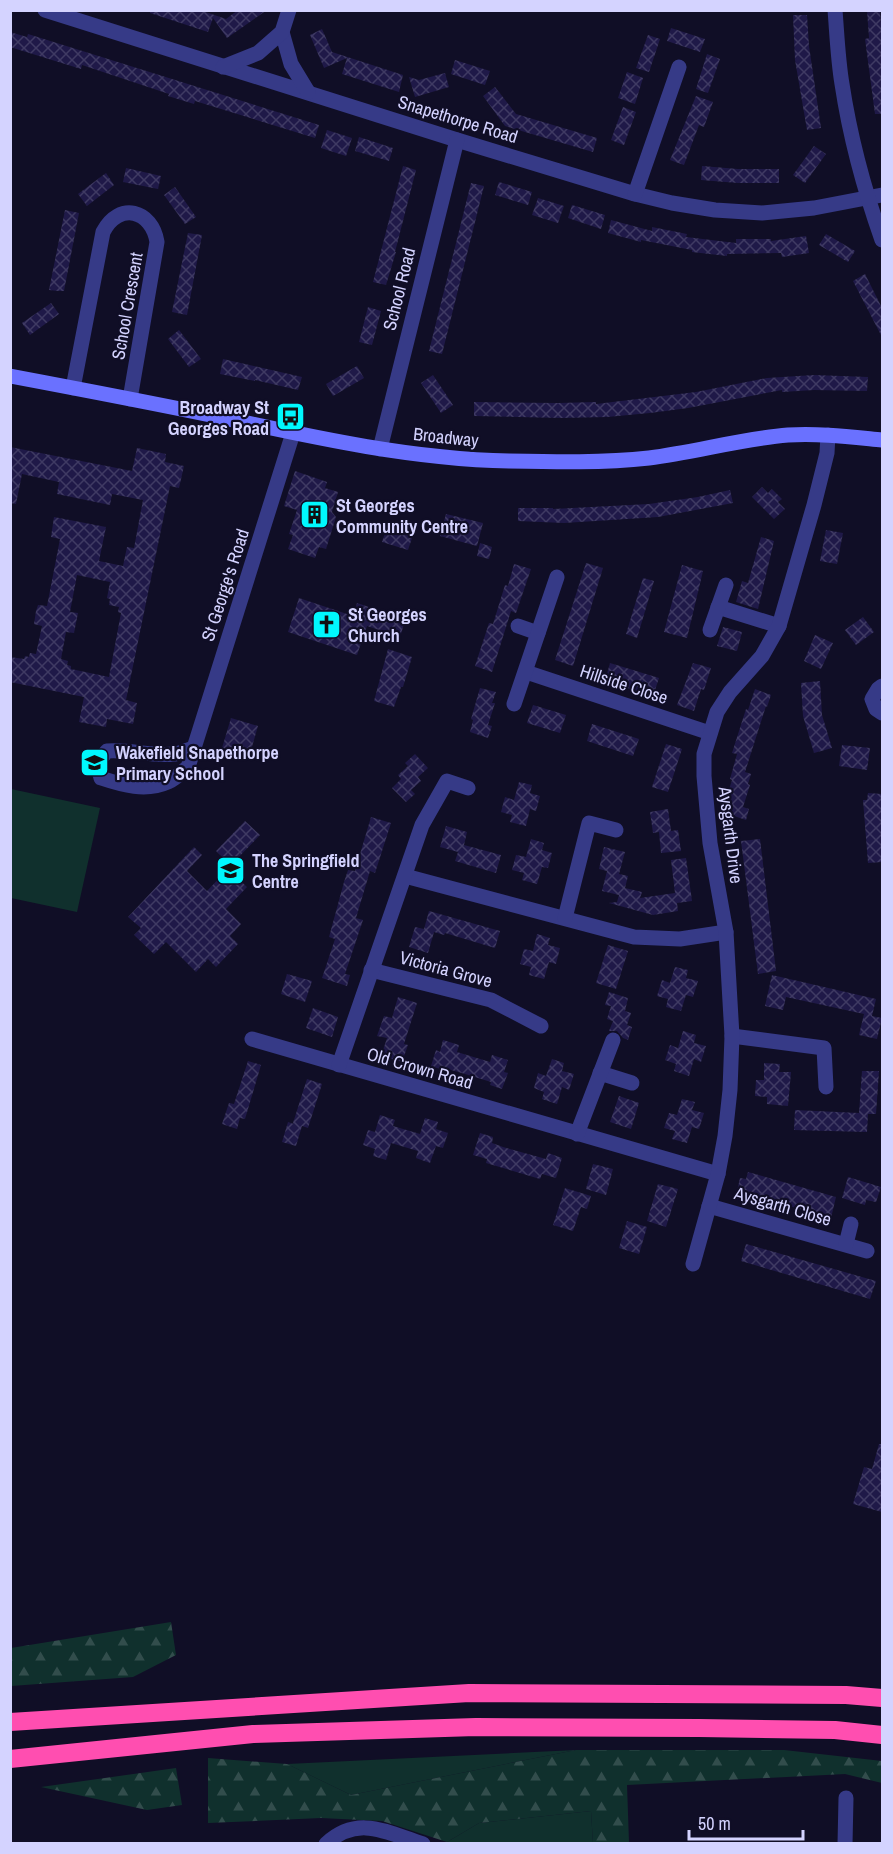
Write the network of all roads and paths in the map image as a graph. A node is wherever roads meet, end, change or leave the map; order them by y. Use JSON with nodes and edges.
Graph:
{"nodes":[{"id":1,"x":45,"y":10,"type":"edge"},
{"id":2,"x":289,"y":10,"type":"edge"},
{"id":3,"x":835,"y":10,"type":"edge"},
{"id":4,"x":282,"y":32,"type":"junction"},
{"id":5,"x":223,"y":67,"type":"junction"},
{"id":6,"x":679,"y":67,"type":"dead end"},
{"id":7,"x":308,"y":92,"type":"junction"},
{"id":8,"x":457,"y":140,"type":"junction"},
{"id":9,"x":635,"y":194,"type":"junction"},
{"id":10,"x":875,"y":197,"type":"edge"},
{"id":11,"x":882,"y":240,"type":"edge"},
{"id":12,"x":10,"y":376,"type":"edge"},
{"id":13,"x":73,"y":388,"type":"junction"},
{"id":14,"x":130,"y":399,"type":"junction"},
{"id":15,"x":293,"y":433,"type":"junction"},
{"id":16,"x":828,"y":435,"type":"junction"},
{"id":17,"x":882,"y":440,"type":"edge"},
{"id":18,"x":380,"y":449,"type":"junction"},
{"id":19,"x":557,"y":577,"type":"dead end"},
{"id":20,"x":726,"y":585,"type":"dead end"},
{"id":21,"x":718,"y":607,"type":"junction"},
{"id":22,"x":518,"y":626,"type":"dead end"},
{"id":23,"x":779,"y":626,"type":"junction"},
{"id":24,"x":710,"y":630,"type":"dead end"},
{"id":25,"x":538,"y":633,"type":"junction"},
{"id":26,"x":526,"y":672,"type":"junction"},
{"id":27,"x":882,"y":686,"type":"edge"},
{"id":28,"x":514,"y":704,"type":"dead end"},
{"id":29,"x":882,"y":713,"type":"edge"},
{"id":30,"x":710,"y":733,"type":"junction"},
{"id":31,"x":193,"y":748,"type":"junction"},
{"id":32,"x":468,"y":788,"type":"dead end"},
{"id":33,"x":616,"y":830,"type":"dead end"},
{"id":34,"x":405,"y":876,"type":"junction"},
{"id":35,"x":565,"y":918,"type":"junction"},
{"id":36,"x":726,"y":932,"type":"junction"},
{"id":37,"x":371,"y":970,"type":"junction"},
{"id":38,"x":541,"y":1026,"type":"dead end"},
{"id":39,"x":732,"y":1036,"type":"junction"},
{"id":40,"x":252,"y":1039,"type":"dead end"},
{"id":41,"x":612,"y":1040,"type":"dead end"},
{"id":42,"x":339,"y":1065,"type":"junction"},
{"id":43,"x":600,"y":1073,"type":"junction"},
{"id":44,"x":632,"y":1083,"type":"dead end"},
{"id":45,"x":826,"y":1088,"type":"dead end"},
{"id":46,"x":577,"y":1134,"type":"junction"},
{"id":47,"x":718,"y":1174,"type":"junction"},
{"id":48,"x":710,"y":1206,"type":"junction"},
{"id":49,"x":851,"y":1224,"type":"dead end"},
{"id":50,"x":846,"y":1244,"type":"junction"},
{"id":51,"x":867,"y":1251,"type":"dead end"},
{"id":52,"x":693,"y":1264,"type":"dead end"},
{"id":53,"x":882,"y":1698,"type":"edge"},
{"id":54,"x":10,"y":1722,"type":"edge"},
{"id":55,"x":882,"y":1735,"type":"edge"},
{"id":56,"x":10,"y":1759,"type":"edge"},
{"id":57,"x":846,"y":1798,"type":"dead end"},
{"id":58,"x":326,"y":1844,"type":"edge"},
{"id":59,"x":423,"y":1844,"type":"edge"},
{"id":60,"x":844,"y":1844,"type":"edge"}],
"edges":[{"from":1,"to":5,"type":"street","name":"Snapethorpe Road"},
{"from":2,"to":4,"type":"street"},
{"from":3,"to":10,"type":"street"},
{"from":4,"to":5,"type":"street"},
{"from":4,"to":7,"type":"street"},
{"from":5,"to":7,"type":"street","name":"Snapethorpe Road"},
{"from":6,"to":9,"type":"street"},
{"from":7,"to":8,"type":"street","name":"Snapethorpe Road"},
{"from":8,"to":9,"type":"street","name":"Snapethorpe Road"},
{"from":8,"to":18,"type":"street","name":"School Road"},
{"from":9,"to":10,"type":"street","name":"Snapethorpe Road"},
{"from":10,"to":11,"type":"street"},
{"from":12,"to":13,"type":"street","name":"Broadway"},
{"from":13,"to":14,"type":"street","name":"Broadway"},
{"from":13,"to":14,"type":"street","name":"School Crescent"},
{"from":14,"to":15,"type":"street","name":"Broadway"},
{"from":15,"to":18,"type":"street","name":"Broadway"},
{"from":15,"to":31,"type":"street","name":"St George's Road"},
{"from":16,"to":17,"type":"street","name":"Broadway"},
{"from":16,"to":18,"type":"street","name":"Broadway"},
{"from":16,"to":23,"type":"street","name":"Aysgarth Drive"},
{"from":19,"to":25,"type":"street"},
{"from":20,"to":21,"type":"street"},
{"from":21,"to":23,"type":"street"},
{"from":21,"to":24,"type":"street"},
{"from":22,"to":25,"type":"street"},
{"from":23,"to":30,"type":"street","name":"Aysgarth Drive"},
{"from":25,"to":26,"type":"street"},
{"from":26,"to":28,"type":"street"},
{"from":26,"to":30,"type":"street","name":"Hillside Close"},
{"from":27,"to":29,"type":"street"},
{"from":30,"to":36,"type":"street","name":"Aysgarth Drive"},
{"from":31,"to":31,"type":"street","name":"St George's Road"},
{"from":32,"to":34,"type":"street","name":"Victoria Grove"},
{"from":33,"to":35,"type":"street"},
{"from":34,"to":35,"type":"street"},
{"from":34,"to":37,"type":"street","name":"Victoria Grove"},
{"from":35,"to":36,"type":"street"},
{"from":36,"to":39,"type":"street","name":"Aysgarth Drive"},
{"from":37,"to":38,"type":"street","name":"Victoria Grove"},
{"from":37,"to":42,"type":"street","name":"Victoria Grove"},
{"from":39,"to":45,"type":"street"},
{"from":39,"to":47,"type":"street","name":"Aysgarth Drive"},
{"from":40,"to":42,"type":"street","name":"Old Crown Road"},
{"from":41,"to":43,"type":"street"},
{"from":42,"to":46,"type":"street","name":"Old Crown Road"},
{"from":43,"to":44,"type":"street"},
{"from":43,"to":46,"type":"street"},
{"from":46,"to":47,"type":"street","name":"Old Crown Road"},
{"from":47,"to":48,"type":"street","name":"Aysgarth Drive"},
{"from":48,"to":50,"type":"street","name":"Aysgarth Close"},
{"from":48,"to":52,"type":"street","name":"Aysgarth Drive"},
{"from":49,"to":50,"type":"street","name":"Aysgarth Close"},
{"from":50,"to":51,"type":"street","name":"Aysgarth Close"},
{"from":53,"to":54,"type":"highway"},
{"from":55,"to":56,"type":"highway"},
{"from":57,"to":60,"type":"street"},
{"from":58,"to":59,"type":"street"}]}
